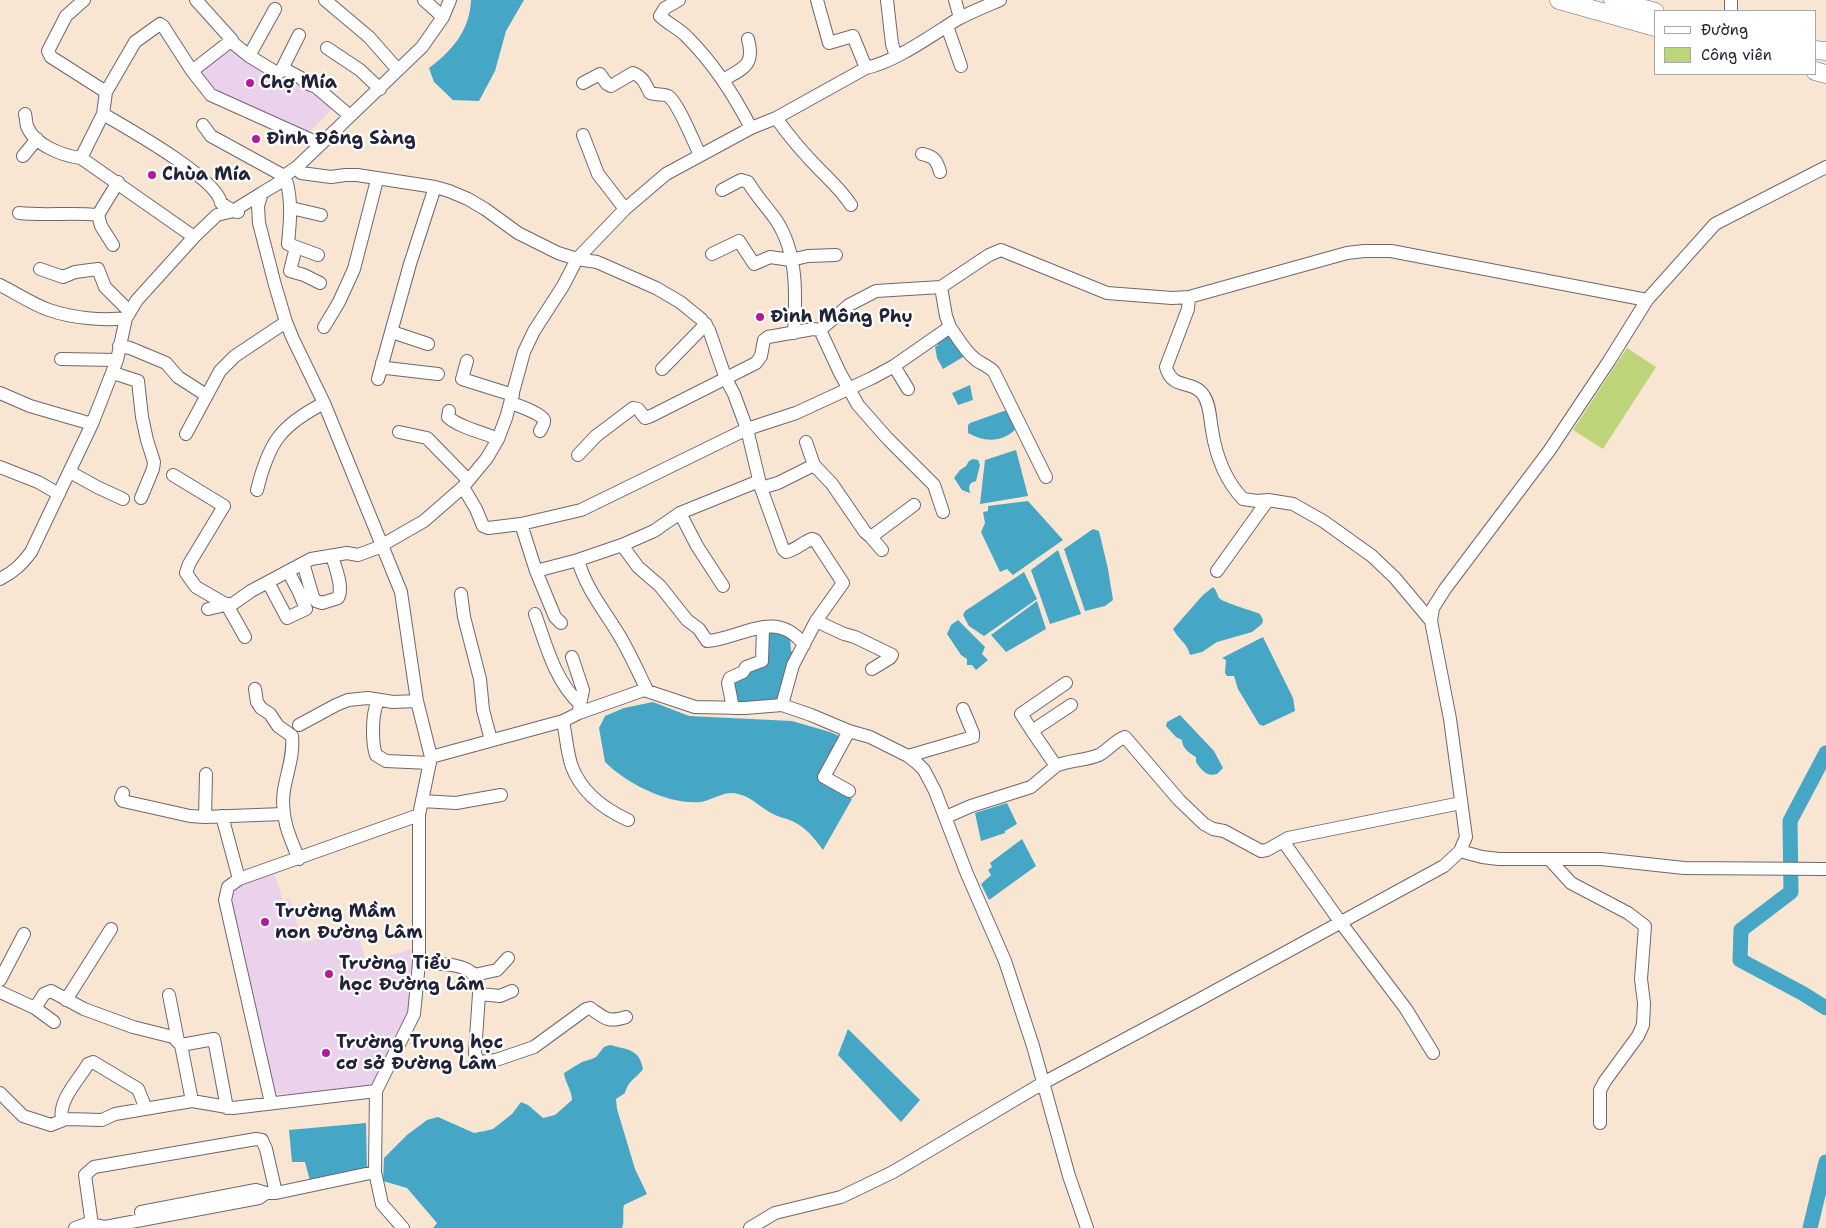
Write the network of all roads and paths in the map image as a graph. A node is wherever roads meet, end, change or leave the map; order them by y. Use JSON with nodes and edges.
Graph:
{"nodes":[{"id":1,"x":84,"y":0,"type":"edge"},
{"id":2,"x":196,"y":0,"type":"edge"},
{"id":3,"x":325,"y":0,"type":"edge"},
{"id":4,"x":424,"y":0,"type":"edge"},
{"id":5,"x":450,"y":0,"type":"edge"},
{"id":6,"x":679,"y":0,"type":"edge"},
{"id":7,"x":817,"y":0,"type":"edge"},
{"id":8,"x":887,"y":0,"type":"edge"},
{"id":9,"x":954,"y":0,"type":"edge"},
{"id":10,"x":1000,"y":0,"type":"edge"},
{"id":11,"x":1559,"y":0,"type":"edge"},
{"id":12,"x":1613,"y":0,"type":"edge"},
{"id":13,"x":275,"y":9,"type":"dead end"},
{"id":14,"x":1654,"y":12,"type":"edge"},
{"id":15,"x":443,"y":17,"type":"junction"},
{"id":16,"x":960,"y":18,"type":"junction"},
{"id":17,"x":948,"y":26,"type":"junction"},
{"id":18,"x":1654,"y":27,"type":"edge"},
{"id":19,"x":299,"y":36,"type":"dead end"},
{"id":20,"x":748,"y":39,"type":"dead end"},
{"id":21,"x":232,"y":40,"type":"junction"},
{"id":22,"x":328,"y":48,"type":"dead end"},
{"id":23,"x":248,"y":56,"type":"junction"},
{"id":24,"x":896,"y":56,"type":"junction"},
{"id":25,"x":961,"y":66,"type":"dead end"},
{"id":26,"x":866,"y":68,"type":"junction"},
{"id":27,"x":398,"y":70,"type":"junction"},
{"id":28,"x":192,"y":71,"type":"junction"},
{"id":29,"x":281,"y":71,"type":"junction"},
{"id":30,"x":723,"y":80,"type":"junction"},
{"id":31,"x":583,"y":83,"type":"dead end"},
{"id":32,"x":380,"y":89,"type":"junction"},
{"id":33,"x":106,"y":92,"type":"junction"},
{"id":34,"x":25,"y":114,"type":"dead end"},
{"id":35,"x":103,"y":114,"type":"junction"},
{"id":36,"x":350,"y":115,"type":"junction"},
{"id":37,"x":776,"y":118,"type":"junction"},
{"id":38,"x":203,"y":125,"type":"dead end"},
{"id":39,"x":751,"y":128,"type":"junction"},
{"id":40,"x":583,"y":135,"type":"dead end"},
{"id":41,"x":37,"y":139,"type":"junction"},
{"id":42,"x":320,"y":144,"type":"junction"},
{"id":43,"x":922,"y":154,"type":"dead end"},
{"id":44,"x":700,"y":155,"type":"junction"},
{"id":45,"x":23,"y":156,"type":"dead end"},
{"id":46,"x":81,"y":158,"type":"junction"},
{"id":47,"x":297,"y":167,"type":"junction"},
{"id":48,"x":1826,"y":167,"type":"edge"},
{"id":49,"x":940,"y":172,"type":"dead end"},
{"id":50,"x":283,"y":178,"type":"junction"},
{"id":51,"x":377,"y":180,"type":"junction"},
{"id":52,"x":118,"y":182,"type":"junction"},
{"id":53,"x":436,"y":187,"type":"junction"},
{"id":54,"x":722,"y":190,"type":"dead end"},
{"id":55,"x":262,"y":192,"type":"junction"},
{"id":56,"x":851,"y":205,"type":"dead end"},
{"id":57,"x":291,"y":208,"type":"junction"},
{"id":58,"x":625,"y":209,"type":"junction"},
{"id":59,"x":233,"y":211,"type":"junction"},
{"id":60,"x":19,"y":213,"type":"dead end"},
{"id":61,"x":259,"y":213,"type":"junction"},
{"id":62,"x":322,"y":214,"type":"dead end"},
{"id":63,"x":98,"y":215,"type":"junction"},
{"id":64,"x":194,"y":237,"type":"junction"},
{"id":65,"x":113,"y":245,"type":"dead end"},
{"id":66,"x":296,"y":247,"type":"junction"},
{"id":67,"x":712,"y":254,"type":"dead end"},
{"id":68,"x":318,"y":255,"type":"dead end"},
{"id":69,"x":836,"y":255,"type":"dead end"},
{"id":70,"x":577,"y":259,"type":"junction"},
{"id":71,"x":792,"y":260,"type":"junction"},
{"id":72,"x":40,"y":269,"type":"dead end"},
{"id":73,"x":320,"y":283,"type":"dead end"},
{"id":74,"x":0,"y":285,"type":"edge"},
{"id":75,"x":941,"y":287,"type":"junction"},
{"id":76,"x":1189,"y":298,"type":"junction"},
{"id":77,"x":1647,"y":300,"type":"junction"},
{"id":78,"x":128,"y":315,"type":"junction"},
{"id":79,"x":286,"y":322,"type":"junction"},
{"id":80,"x":706,"y":324,"type":"junction"},
{"id":81,"x":324,"y":327,"type":"dead end"},
{"id":82,"x":950,"y":327,"type":"junction"},
{"id":83,"x":820,"y":330,"type":"junction"},
{"id":84,"x":392,"y":332,"type":"junction"},
{"id":85,"x":794,"y":333,"type":"junction"},
{"id":86,"x":428,"y":344,"type":"dead end"},
{"id":87,"x":119,"y":346,"type":"junction"},
{"id":88,"x":61,"y":359,"type":"dead end"},
{"id":89,"x":466,"y":361,"type":"dead end"},
{"id":90,"x":382,"y":363,"type":"junction"},
{"id":91,"x":894,"y":366,"type":"junction"},
{"id":92,"x":115,"y":367,"type":"junction"},
{"id":93,"x":662,"y":369,"type":"dead end"},
{"id":94,"x":438,"y":374,"type":"dead end"},
{"id":95,"x":378,"y":379,"type":"dead end"},
{"id":96,"x":726,"y":379,"type":"junction"},
{"id":97,"x":848,"y":388,"type":"junction"},
{"id":98,"x":908,"y":389,"type":"dead end"},
{"id":99,"x":0,"y":393,"type":"edge"},
{"id":100,"x":206,"y":395,"type":"junction"},
{"id":101,"x":512,"y":399,"type":"junction"},
{"id":102,"x":324,"y":404,"type":"junction"},
{"id":103,"x":449,"y":411,"type":"dead end"},
{"id":104,"x":92,"y":424,"type":"junction"},
{"id":105,"x":747,"y":429,"type":"junction"},
{"id":106,"x":399,"y":432,"type":"dead end"},
{"id":107,"x":540,"y":432,"type":"dead end"},
{"id":108,"x":186,"y":434,"type":"dead end"},
{"id":109,"x":498,"y":440,"type":"junction"},
{"id":110,"x":806,"y":442,"type":"dead end"},
{"id":111,"x":578,"y":455,"type":"dead end"},
{"id":112,"x":814,"y":465,"type":"junction"},
{"id":113,"x":0,"y":467,"type":"edge"},
{"id":114,"x":70,"y":472,"type":"junction"},
{"id":115,"x":173,"y":475,"type":"dead end"},
{"id":116,"x":1046,"y":477,"type":"dead end"},
{"id":117,"x":465,"y":484,"type":"junction"},
{"id":118,"x":760,"y":485,"type":"junction"},
{"id":119,"x":257,"y":490,"type":"dead end"},
{"id":120,"x":59,"y":494,"type":"junction"},
{"id":121,"x":141,"y":498,"type":"dead end"},
{"id":122,"x":123,"y":499,"type":"dead end"},
{"id":123,"x":1268,"y":500,"type":"junction"},
{"id":124,"x":914,"y":506,"type":"dead end"},
{"id":125,"x":943,"y":512,"type":"dead end"},
{"id":126,"x":680,"y":513,"type":"junction"},
{"id":127,"x":520,"y":524,"type":"junction"},
{"id":128,"x":871,"y":538,"type":"junction"},
{"id":129,"x":382,"y":544,"type":"junction"},
{"id":130,"x":622,"y":545,"type":"junction"},
{"id":131,"x":882,"y":550,"type":"dead end"},
{"id":132,"x":332,"y":556,"type":"junction"},
{"id":133,"x":578,"y":560,"type":"junction"},
{"id":134,"x":303,"y":563,"type":"junction"},
{"id":135,"x":288,"y":571,"type":"junction"},
{"id":136,"x":536,"y":571,"type":"junction"},
{"id":137,"x":1217,"y":571,"type":"dead end"},
{"id":138,"x":0,"y":580,"type":"edge"},
{"id":139,"x":268,"y":582,"type":"junction"},
{"id":140,"x":724,"y":586,"type":"dead end"},
{"id":141,"x":461,"y":594,"type":"dead end"},
{"id":142,"x":227,"y":605,"type":"junction"},
{"id":143,"x":208,"y":609,"type":"dead end"},
{"id":144,"x":535,"y":614,"type":"dead end"},
{"id":145,"x":816,"y":621,"type":"junction"},
{"id":146,"x":1432,"y":621,"type":"junction"},
{"id":147,"x":561,"y":623,"type":"dead end"},
{"id":148,"x":762,"y":628,"type":"junction"},
{"id":149,"x":245,"y":637,"type":"dead end"},
{"id":150,"x":804,"y":645,"type":"junction"},
{"id":151,"x":572,"y":658,"type":"dead end"},
{"id":152,"x":872,"y":669,"type":"dead end"},
{"id":153,"x":1066,"y":683,"type":"dead end"},
{"id":154,"x":255,"y":689,"type":"dead end"},
{"id":155,"x":648,"y":690,"type":"junction"},
{"id":156,"x":380,"y":700,"type":"junction"},
{"id":157,"x":417,"y":702,"type":"junction"},
{"id":158,"x":1071,"y":704,"type":"dead end"},
{"id":159,"x":782,"y":705,"type":"junction"},
{"id":160,"x":579,"y":708,"type":"junction"},
{"id":161,"x":733,"y":708,"type":"junction"},
{"id":162,"x":963,"y":709,"type":"dead end"},
{"id":163,"x":563,"y":720,"type":"junction"},
{"id":164,"x":299,"y":725,"type":"dead end"},
{"id":165,"x":848,"y":731,"type":"junction"},
{"id":166,"x":1032,"y":731,"type":"junction"},
{"id":167,"x":491,"y":740,"type":"junction"},
{"id":168,"x":908,"y":756,"type":"junction"},
{"id":169,"x":431,"y":760,"type":"junction"},
{"id":170,"x":1056,"y":766,"type":"junction"},
{"id":171,"x":206,"y":774,"type":"dead end"},
{"id":172,"x":849,"y":791,"type":"dead end"},
{"id":173,"x":123,"y":793,"type":"dead end"},
{"id":174,"x":501,"y":795,"type":"dead end"},
{"id":175,"x":422,"y":801,"type":"junction"},
{"id":176,"x":1461,"y":803,"type":"junction"},
{"id":177,"x":283,"y":814,"type":"junction"},
{"id":178,"x":420,"y":815,"type":"junction"},
{"id":179,"x":222,"y":816,"type":"junction"},
{"id":180,"x":204,"y":817,"type":"junction"},
{"id":181,"x":946,"y":817,"type":"junction"},
{"id":182,"x":628,"y":820,"type":"dead end"},
{"id":183,"x":1283,"y":840,"type":"junction"},
{"id":184,"x":1460,"y":851,"type":"junction"},
{"id":185,"x":299,"y":859,"type":"junction"},
{"id":186,"x":1550,"y":860,"type":"junction"},
{"id":187,"x":1826,"y":869,"type":"edge"},
{"id":188,"x":239,"y":879,"type":"junction"},
{"id":189,"x":1341,"y":923,"type":"junction"},
{"id":190,"x":110,"y":929,"type":"dead end"},
{"id":191,"x":24,"y":934,"type":"dead end"},
{"id":192,"x":508,"y":958,"type":"dead end"},
{"id":193,"x":419,"y":963,"type":"junction"},
{"id":194,"x":474,"y":975,"type":"junction"},
{"id":195,"x":0,"y":980,"type":"edge"},
{"id":196,"x":512,"y":991,"type":"dead end"},
{"id":197,"x":0,"y":992,"type":"edge"},
{"id":198,"x":479,"y":994,"type":"junction"},
{"id":199,"x":169,"y":995,"type":"dead end"},
{"id":200,"x":66,"y":1000,"type":"junction"},
{"id":201,"x":34,"y":1008,"type":"junction"},
{"id":202,"x":626,"y":1017,"type":"dead end"},
{"id":203,"x":54,"y":1022,"type":"dead end"},
{"id":204,"x":179,"y":1043,"type":"junction"},
{"id":205,"x":1432,"y":1053,"type":"dead end"},
{"id":206,"x":1042,"y":1083,"type":"junction"},
{"id":207,"x":376,"y":1091,"type":"junction"},
{"id":208,"x":0,"y":1093,"type":"edge"},
{"id":209,"x":192,"y":1101,"type":"junction"},
{"id":210,"x":271,"y":1103,"type":"junction"},
{"id":211,"x":227,"y":1108,"type":"junction"},
{"id":212,"x":146,"y":1109,"type":"junction"},
{"id":213,"x":62,"y":1120,"type":"junction"},
{"id":214,"x":1600,"y":1123,"type":"dead end"},
{"id":215,"x":376,"y":1172,"type":"junction"},
{"id":216,"x":271,"y":1193,"type":"junction"},
{"id":217,"x":94,"y":1224,"type":"junction"},
{"id":218,"x":75,"y":1228,"type":"edge"},
{"id":219,"x":403,"y":1228,"type":"edge"},
{"id":220,"x":750,"y":1228,"type":"edge"},
{"id":221,"x":1086,"y":1228,"type":"edge"}],
"edges":[{"from":1,"to":33,"type":"street"},
{"from":2,"to":21,"type":"street"},
{"from":3,"to":27,"type":"street"},
{"from":4,"to":15,"type":"street"},
{"from":5,"to":15,"type":"street"},
{"from":6,"to":30,"type":"street"},
{"from":7,"to":26,"type":"street"},
{"from":8,"to":24,"type":"street"},
{"from":9,"to":16,"type":"street"},
{"from":10,"to":16,"type":"street"},
{"from":11,"to":18,"type":"highway"},
{"from":12,"to":14,"type":"highway"},
{"from":13,"to":23,"type":"street"},
{"from":15,"to":27,"type":"street"},
{"from":16,"to":17,"type":"street"},
{"from":17,"to":24,"type":"street"},
{"from":17,"to":25,"type":"street"},
{"from":19,"to":29,"type":"street"},
{"from":20,"to":30,"type":"street"},
{"from":21,"to":23,"type":"street"},
{"from":21,"to":28,"type":"street"},
{"from":22,"to":32,"type":"street"},
{"from":23,"to":29,"type":"street"},
{"from":24,"to":26,"type":"street"},
{"from":26,"to":37,"type":"street"},
{"from":27,"to":32,"type":"street"},
{"from":28,"to":33,"type":"street"},
{"from":28,"to":42,"type":"street"},
{"from":29,"to":36,"type":"street"},
{"from":30,"to":39,"type":"street"},
{"from":31,"to":44,"type":"street"},
{"from":32,"to":36,"type":"street"},
{"from":33,"to":35,"type":"street"},
{"from":34,"to":41,"type":"street"},
{"from":35,"to":46,"type":"street"},
{"from":35,"to":59,"type":"street"},
{"from":36,"to":42,"type":"street"},
{"from":37,"to":39,"type":"street"},
{"from":37,"to":56,"type":"street"},
{"from":38,"to":50,"type":"street"},
{"from":39,"to":44,"type":"street"},
{"from":40,"to":58,"type":"street"},
{"from":41,"to":45,"type":"street"},
{"from":41,"to":46,"type":"street"},
{"from":42,"to":47,"type":"street"},
{"from":43,"to":49,"type":"street"},
{"from":44,"to":58,"type":"street"},
{"from":46,"to":52,"type":"street"},
{"from":47,"to":50,"type":"street"},
{"from":47,"to":51,"type":"street"},
{"from":48,"to":77,"type":"street"},
{"from":50,"to":55,"type":"street"},
{"from":50,"to":57,"type":"street"},
{"from":51,"to":53,"type":"street"},
{"from":51,"to":81,"type":"street"},
{"from":52,"to":63,"type":"street"},
{"from":52,"to":64,"type":"street"},
{"from":53,"to":70,"type":"street"},
{"from":53,"to":84,"type":"street"},
{"from":54,"to":71,"type":"street"},
{"from":55,"to":59,"type":"street"},
{"from":55,"to":61,"type":"street"},
{"from":57,"to":62,"type":"street"},
{"from":57,"to":66,"type":"street"},
{"from":58,"to":70,"type":"street"},
{"from":59,"to":61,"type":"street"},
{"from":59,"to":64,"type":"street"},
{"from":60,"to":63,"type":"street"},
{"from":61,"to":79,"type":"street"},
{"from":63,"to":65,"type":"street"},
{"from":64,"to":78,"type":"street"},
{"from":66,"to":68,"type":"street"},
{"from":66,"to":73,"type":"street"},
{"from":67,"to":71,"type":"street"},
{"from":69,"to":71,"type":"street"},
{"from":70,"to":80,"type":"street"},
{"from":70,"to":101,"type":"street"},
{"from":71,"to":85,"type":"street"},
{"from":72,"to":78,"type":"street"},
{"from":74,"to":78,"type":"street"},
{"from":75,"to":76,"type":"street"},
{"from":75,"to":82,"type":"street"},
{"from":75,"to":83,"type":"street"},
{"from":76,"to":77,"type":"street"},
{"from":76,"to":123,"type":"street"},
{"from":77,"to":146,"type":"street"},
{"from":78,"to":87,"type":"street"},
{"from":79,"to":100,"type":"street"},
{"from":79,"to":102,"type":"street"},
{"from":80,"to":93,"type":"street"},
{"from":80,"to":96,"type":"street"},
{"from":82,"to":91,"type":"street"},
{"from":82,"to":116,"type":"street"},
{"from":83,"to":85,"type":"street"},
{"from":83,"to":97,"type":"street"},
{"from":84,"to":86,"type":"street"},
{"from":84,"to":90,"type":"street"},
{"from":85,"to":96,"type":"street"},
{"from":87,"to":92,"type":"street"},
{"from":87,"to":100,"type":"street"},
{"from":88,"to":92,"type":"street"},
{"from":89,"to":101,"type":"street"},
{"from":90,"to":94,"type":"street"},
{"from":90,"to":95,"type":"street"},
{"from":91,"to":97,"type":"street"},
{"from":91,"to":98,"type":"street"},
{"from":92,"to":104,"type":"street"},
{"from":92,"to":121,"type":"street"},
{"from":96,"to":105,"type":"street"},
{"from":96,"to":111,"type":"street"},
{"from":97,"to":105,"type":"street"},
{"from":97,"to":125,"type":"street"},
{"from":99,"to":104,"type":"street"},
{"from":100,"to":108,"type":"street"},
{"from":101,"to":107,"type":"street"},
{"from":101,"to":109,"type":"street"},
{"from":102,"to":119,"type":"street"},
{"from":102,"to":129,"type":"street"},
{"from":103,"to":109,"type":"street"},
{"from":104,"to":114,"type":"street"},
{"from":105,"to":118,"type":"street"},
{"from":105,"to":127,"type":"street"},
{"from":106,"to":117,"type":"street"},
{"from":109,"to":117,"type":"street"},
{"from":110,"to":112,"type":"street"},
{"from":112,"to":118,"type":"street"},
{"from":112,"to":128,"type":"street"},
{"from":113,"to":120,"type":"street"},
{"from":114,"to":120,"type":"street"},
{"from":114,"to":122,"type":"street"},
{"from":115,"to":142,"type":"street"},
{"from":117,"to":127,"type":"street"},
{"from":117,"to":129,"type":"street"},
{"from":118,"to":126,"type":"street"},
{"from":118,"to":145,"type":"street"},
{"from":120,"to":138,"type":"street"},
{"from":123,"to":137,"type":"street"},
{"from":123,"to":146,"type":"street"},
{"from":124,"to":128,"type":"street"},
{"from":126,"to":130,"type":"street"},
{"from":126,"to":140,"type":"street"},
{"from":127,"to":136,"type":"street"},
{"from":128,"to":131,"type":"street"},
{"from":129,"to":132,"type":"street"},
{"from":129,"to":157,"type":"street"},
{"from":130,"to":133,"type":"street"},
{"from":130,"to":148,"type":"street"},
{"from":132,"to":134,"type":"street"},
{"from":132,"to":134,"type":"street"},
{"from":133,"to":136,"type":"street"},
{"from":133,"to":155,"type":"street"},
{"from":134,"to":135,"type":"street"},
{"from":135,"to":139,"type":"street"},
{"from":135,"to":139,"type":"street"},
{"from":136,"to":147,"type":"street"},
{"from":139,"to":142,"type":"street"},
{"from":141,"to":167,"type":"street"},
{"from":142,"to":143,"type":"street"},
{"from":142,"to":149,"type":"street"},
{"from":144,"to":160,"type":"street"},
{"from":145,"to":150,"type":"street"},
{"from":145,"to":152,"type":"street"},
{"from":146,"to":176,"type":"street"},
{"from":148,"to":150,"type":"street"},
{"from":148,"to":161,"type":"street"},
{"from":150,"to":159,"type":"street"},
{"from":151,"to":160,"type":"street"},
{"from":153,"to":166,"type":"street"},
{"from":154,"to":177,"type":"street"},
{"from":155,"to":160,"type":"street"},
{"from":155,"to":161,"type":"street"},
{"from":156,"to":157,"type":"street"},
{"from":156,"to":164,"type":"street"},
{"from":156,"to":169,"type":"street"},
{"from":157,"to":169,"type":"street"},
{"from":158,"to":166,"type":"street"},
{"from":159,"to":161,"type":"street"},
{"from":159,"to":165,"type":"street"},
{"from":160,"to":163,"type":"street"},
{"from":162,"to":168,"type":"street"},
{"from":163,"to":167,"type":"street"},
{"from":163,"to":182,"type":"street"},
{"from":165,"to":168,"type":"street"},
{"from":165,"to":172,"type":"street"},
{"from":166,"to":170,"type":"street"},
{"from":167,"to":169,"type":"street"},
{"from":168,"to":181,"type":"street"},
{"from":169,"to":175,"type":"street"},
{"from":170,"to":181,"type":"street"},
{"from":170,"to":183,"type":"street"},
{"from":171,"to":180,"type":"street"},
{"from":173,"to":180,"type":"street"},
{"from":174,"to":175,"type":"street"},
{"from":175,"to":178,"type":"street"},
{"from":176,"to":183,"type":"street"},
{"from":176,"to":184,"type":"street"},
{"from":177,"to":179,"type":"street"},
{"from":177,"to":185,"type":"street"},
{"from":178,"to":185,"type":"street"},
{"from":178,"to":193,"type":"street"},
{"from":179,"to":180,"type":"street"},
{"from":179,"to":188,"type":"street"},
{"from":181,"to":206,"type":"street"},
{"from":183,"to":189,"type":"street"},
{"from":184,"to":186,"type":"street"},
{"from":184,"to":189,"type":"street"},
{"from":185,"to":188,"type":"street"},
{"from":186,"to":187,"type":"street"},
{"from":186,"to":214,"type":"street"},
{"from":188,"to":210,"type":"street"},
{"from":189,"to":205,"type":"street"},
{"from":189,"to":206,"type":"street"},
{"from":190,"to":200,"type":"street"},
{"from":191,"to":195,"type":"street"},
{"from":192,"to":194,"type":"street"},
{"from":193,"to":194,"type":"street"},
{"from":193,"to":207,"type":"street"},
{"from":194,"to":198,"type":"street"},
{"from":196,"to":198,"type":"street"},
{"from":197,"to":201,"type":"street"},
{"from":198,"to":202,"type":"street"},
{"from":199,"to":204,"type":"street"},
{"from":200,"to":201,"type":"street"},
{"from":200,"to":204,"type":"street"},
{"from":201,"to":203,"type":"street"},
{"from":204,"to":209,"type":"street"},
{"from":204,"to":211,"type":"street"},
{"from":206,"to":220,"type":"street"},
{"from":206,"to":221,"type":"street"},
{"from":207,"to":210,"type":"street"},
{"from":207,"to":215,"type":"street"},
{"from":208,"to":213,"type":"street"},
{"from":209,"to":211,"type":"street"},
{"from":209,"to":212,"type":"street"},
{"from":210,"to":211,"type":"street"},
{"from":212,"to":213,"type":"street"},
{"from":212,"to":213,"type":"street"},
{"from":215,"to":216,"type":"street"},
{"from":215,"to":219,"type":"street"},
{"from":216,"to":217,"type":"street"},
{"from":216,"to":217,"type":"street"},
{"from":217,"to":218,"type":"street"}]}
